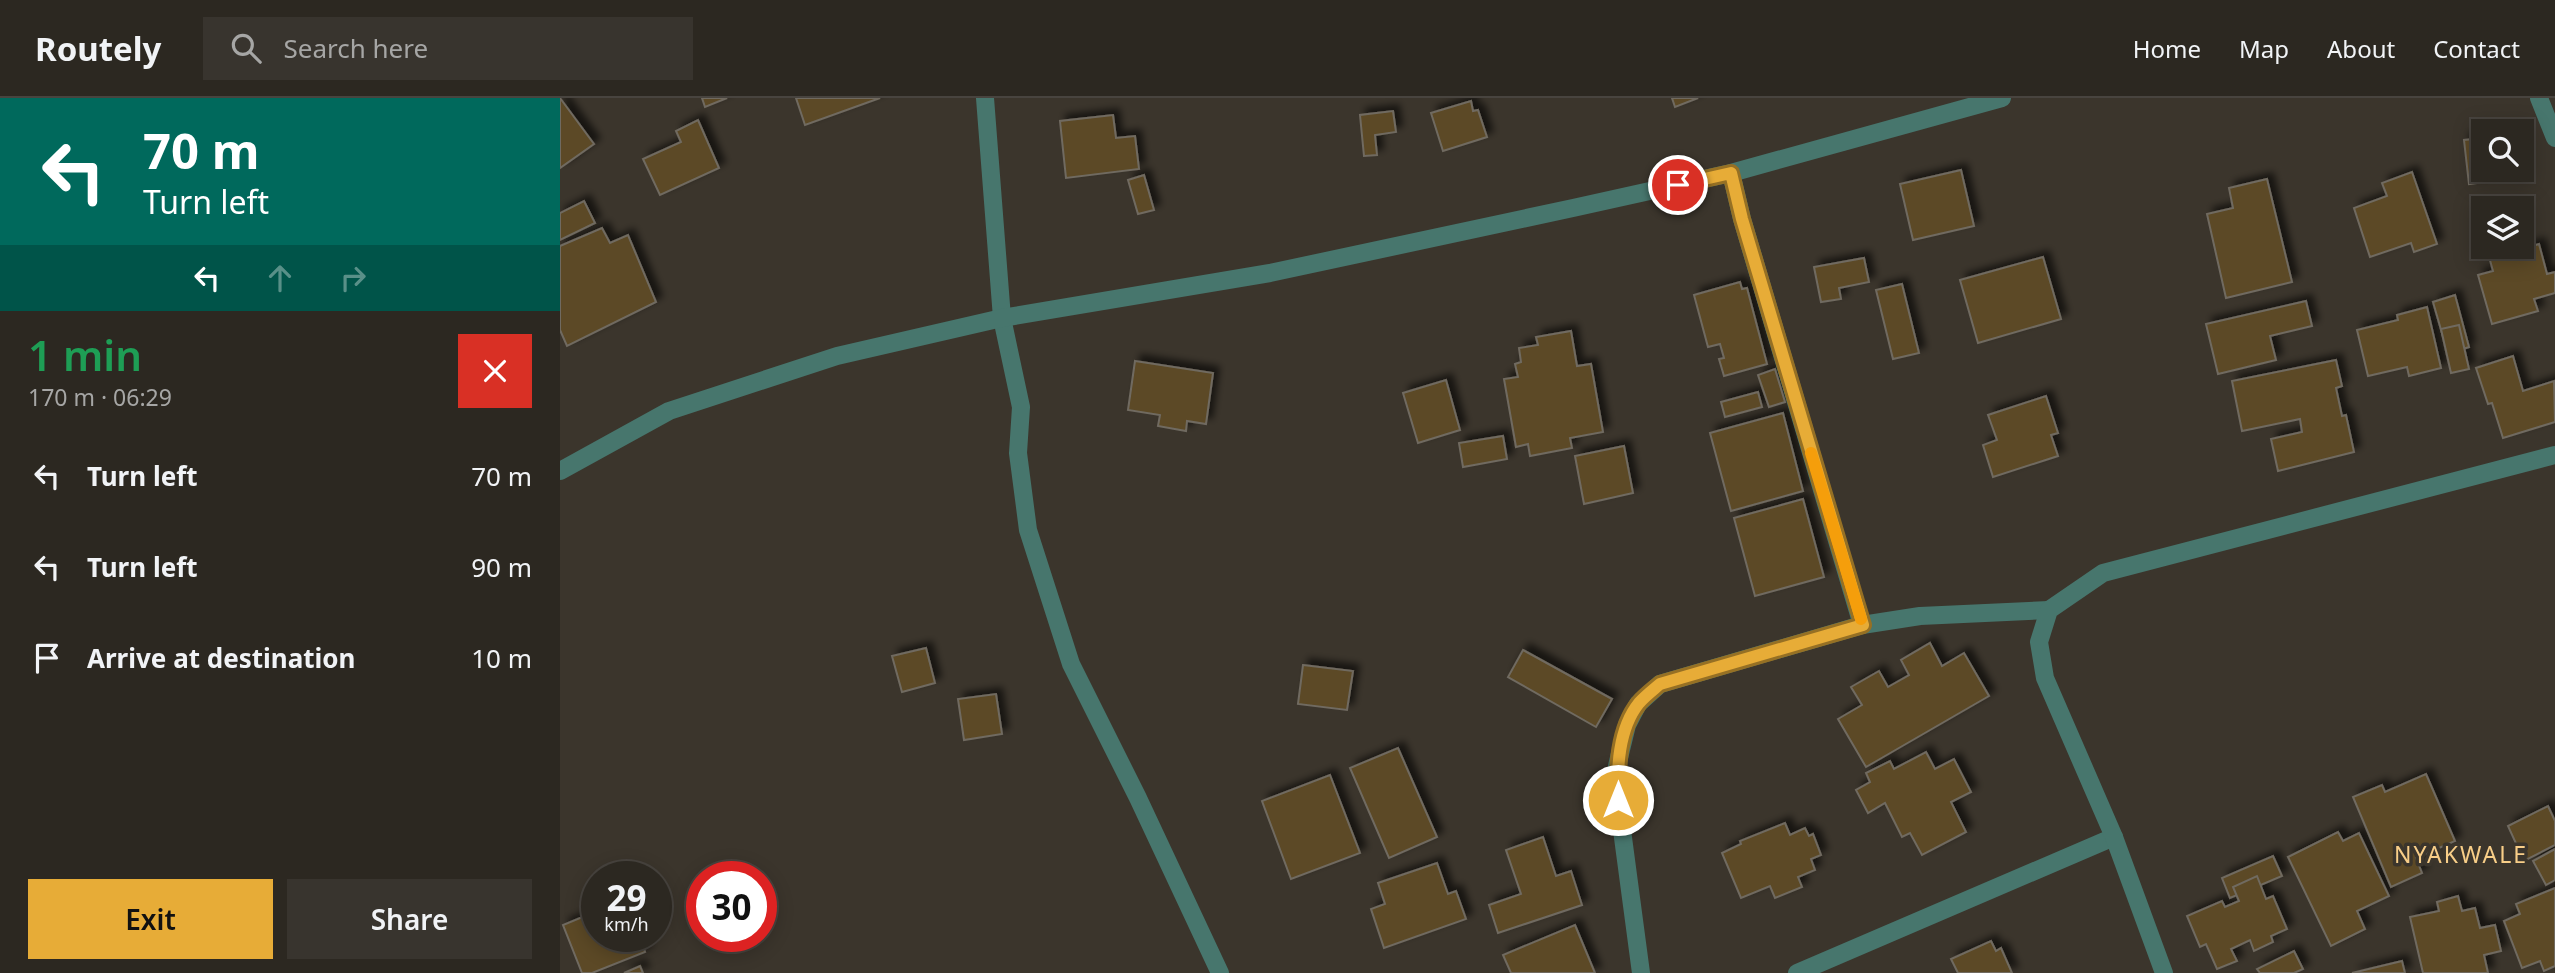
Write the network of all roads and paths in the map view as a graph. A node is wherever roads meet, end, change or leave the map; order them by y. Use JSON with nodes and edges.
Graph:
{"nodes":[{"id":1,"x":985,"y":98,"type":"edge"},
{"id":2,"x":2002,"y":98,"type":"edge"},
{"id":3,"x":2539,"y":98,"type":"edge"},
{"id":4,"x":2555,"y":138,"type":"edge"},
{"id":5,"x":1731,"y":173,"type":"junction"},
{"id":6,"x":1002,"y":318,"type":"junction"},
{"id":7,"x":2555,"y":455,"type":"edge"},
{"id":8,"x":560,"y":471,"type":"edge"},
{"id":9,"x":2049,"y":610,"type":"junction"},
{"id":10,"x":1863,"y":625,"type":"junction"},
{"id":11,"x":2114,"y":837,"type":"junction"},
{"id":12,"x":1214,"y":971,"type":"edge"},
{"id":13,"x":1641,"y":973,"type":"edge"},
{"id":14,"x":1797,"y":973,"type":"edge"},
{"id":15,"x":2164,"y":973,"type":"edge"}],
"edges":[{"from":1,"to":6,"type":"street"},
{"from":2,"to":5,"type":"street"},
{"from":3,"to":4,"type":"street"},
{"from":5,"to":6,"type":"street"},
{"from":5,"to":10,"type":"street"},
{"from":6,"to":8,"type":"street"},
{"from":6,"to":12,"type":"street"},
{"from":7,"to":9,"type":"street"},
{"from":9,"to":10,"type":"street"},
{"from":9,"to":11,"type":"street"},
{"from":10,"to":13,"type":"street"},
{"from":11,"to":14,"type":"street"},
{"from":11,"to":15,"type":"street"}]}
